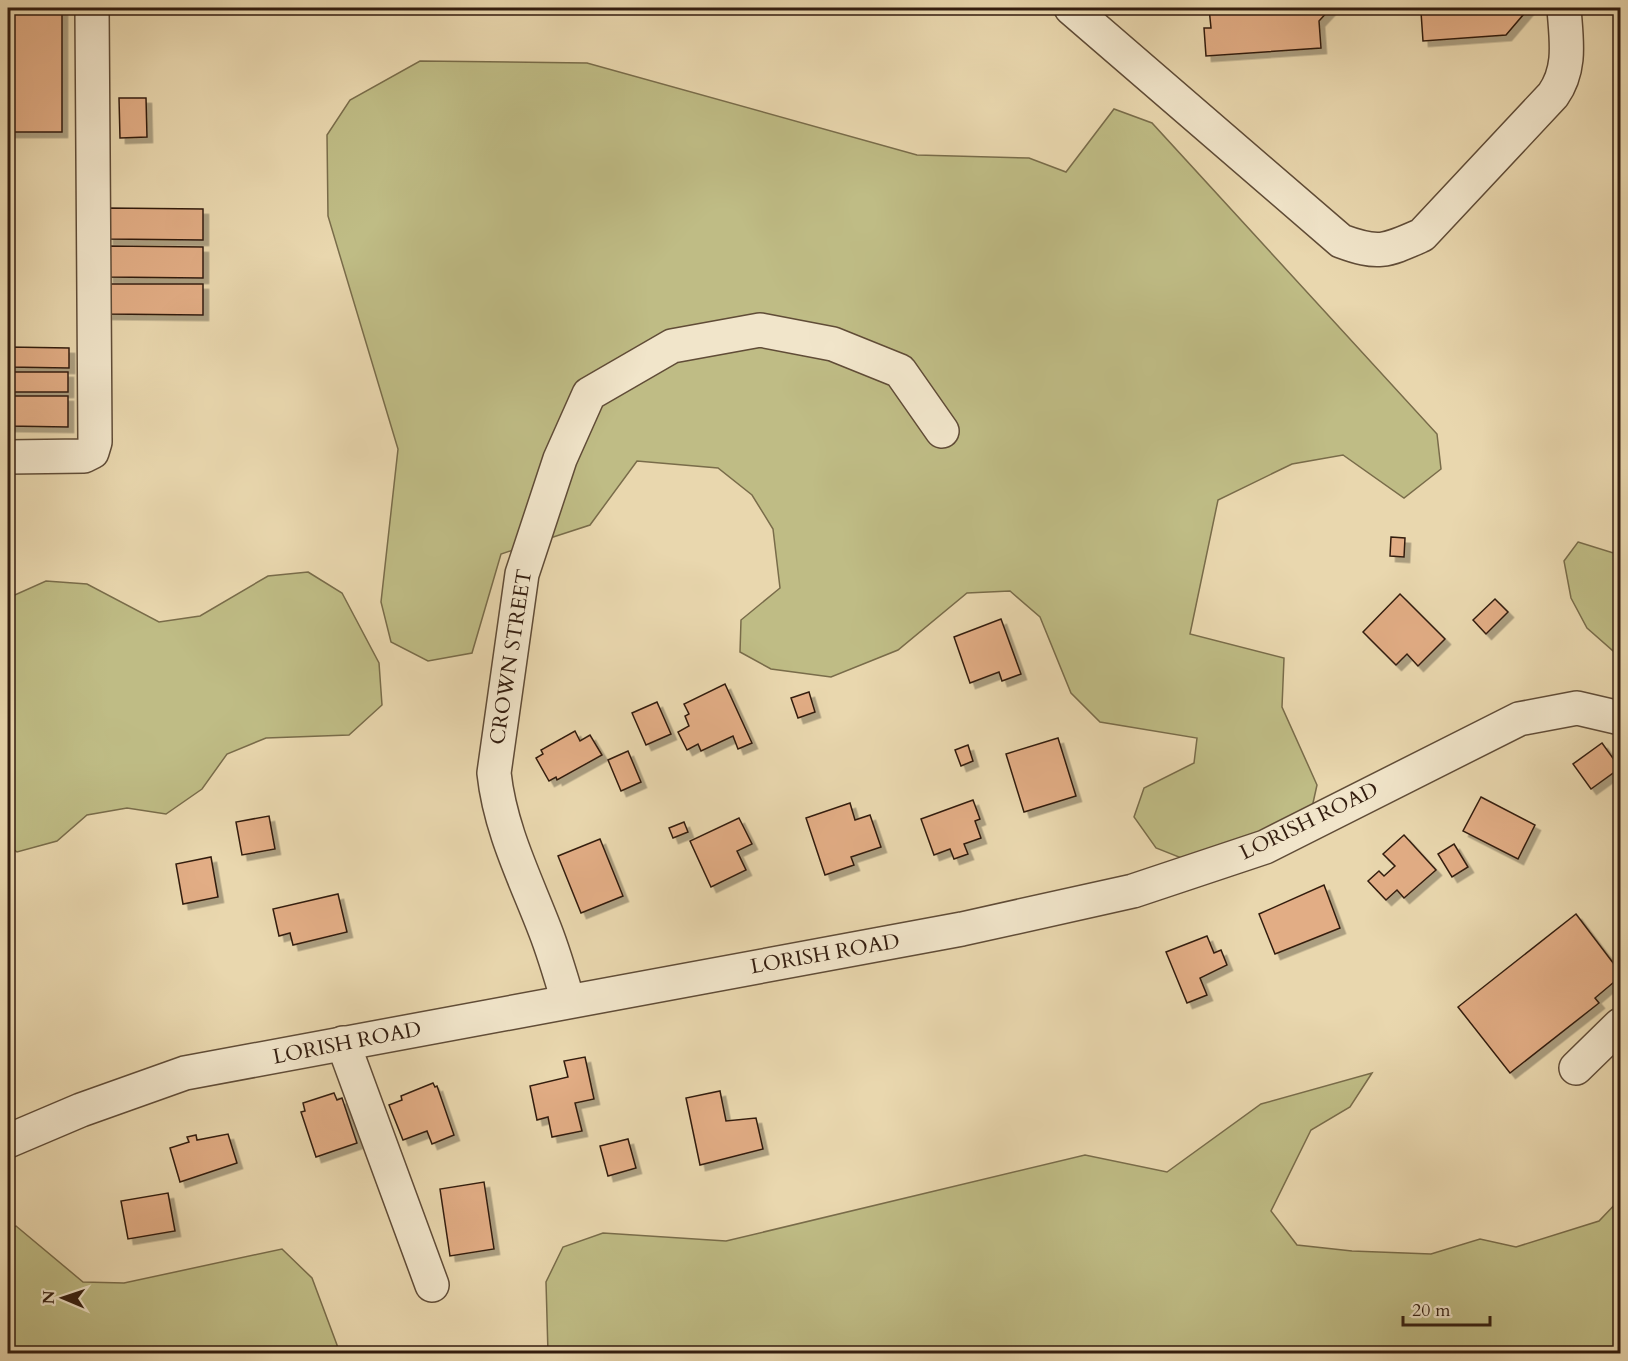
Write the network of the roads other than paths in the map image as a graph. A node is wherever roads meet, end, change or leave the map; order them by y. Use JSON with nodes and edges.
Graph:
{"nodes":[{"id":1,"x":92,"y":8,"type":"edge"},
{"id":2,"x":1071,"y":8,"type":"edge"},
{"id":3,"x":1564,"y":8,"type":"edge"},
{"id":4,"x":942,"y":431,"type":"dead end"},
{"id":5,"x":8,"y":457,"type":"edge"},
{"id":6,"x":1620,"y":717,"type":"edge"},
{"id":7,"x":568,"y":1001,"type":"junction"},
{"id":8,"x":1620,"y":1025,"type":"edge"},
{"id":9,"x":343,"y":1043,"type":"junction"},
{"id":10,"x":1576,"y":1068,"type":"dead end"},
{"id":11,"x":8,"y":1141,"type":"edge"},
{"id":12,"x":432,"y":1285,"type":"dead end"}],
"edges":[{"from":1,"to":5,"type":"street"},
{"from":2,"to":3,"type":"street"},
{"from":4,"to":7,"type":"street","name":"CROWN STREET"},
{"from":6,"to":7,"type":"street","name":"LORISH ROAD"},
{"from":7,"to":9,"type":"street","name":"LORISH ROAD"},
{"from":8,"to":10,"type":"street"},
{"from":9,"to":11,"type":"street","name":"LORISH ROAD"},
{"from":9,"to":12,"type":"street"}]}
